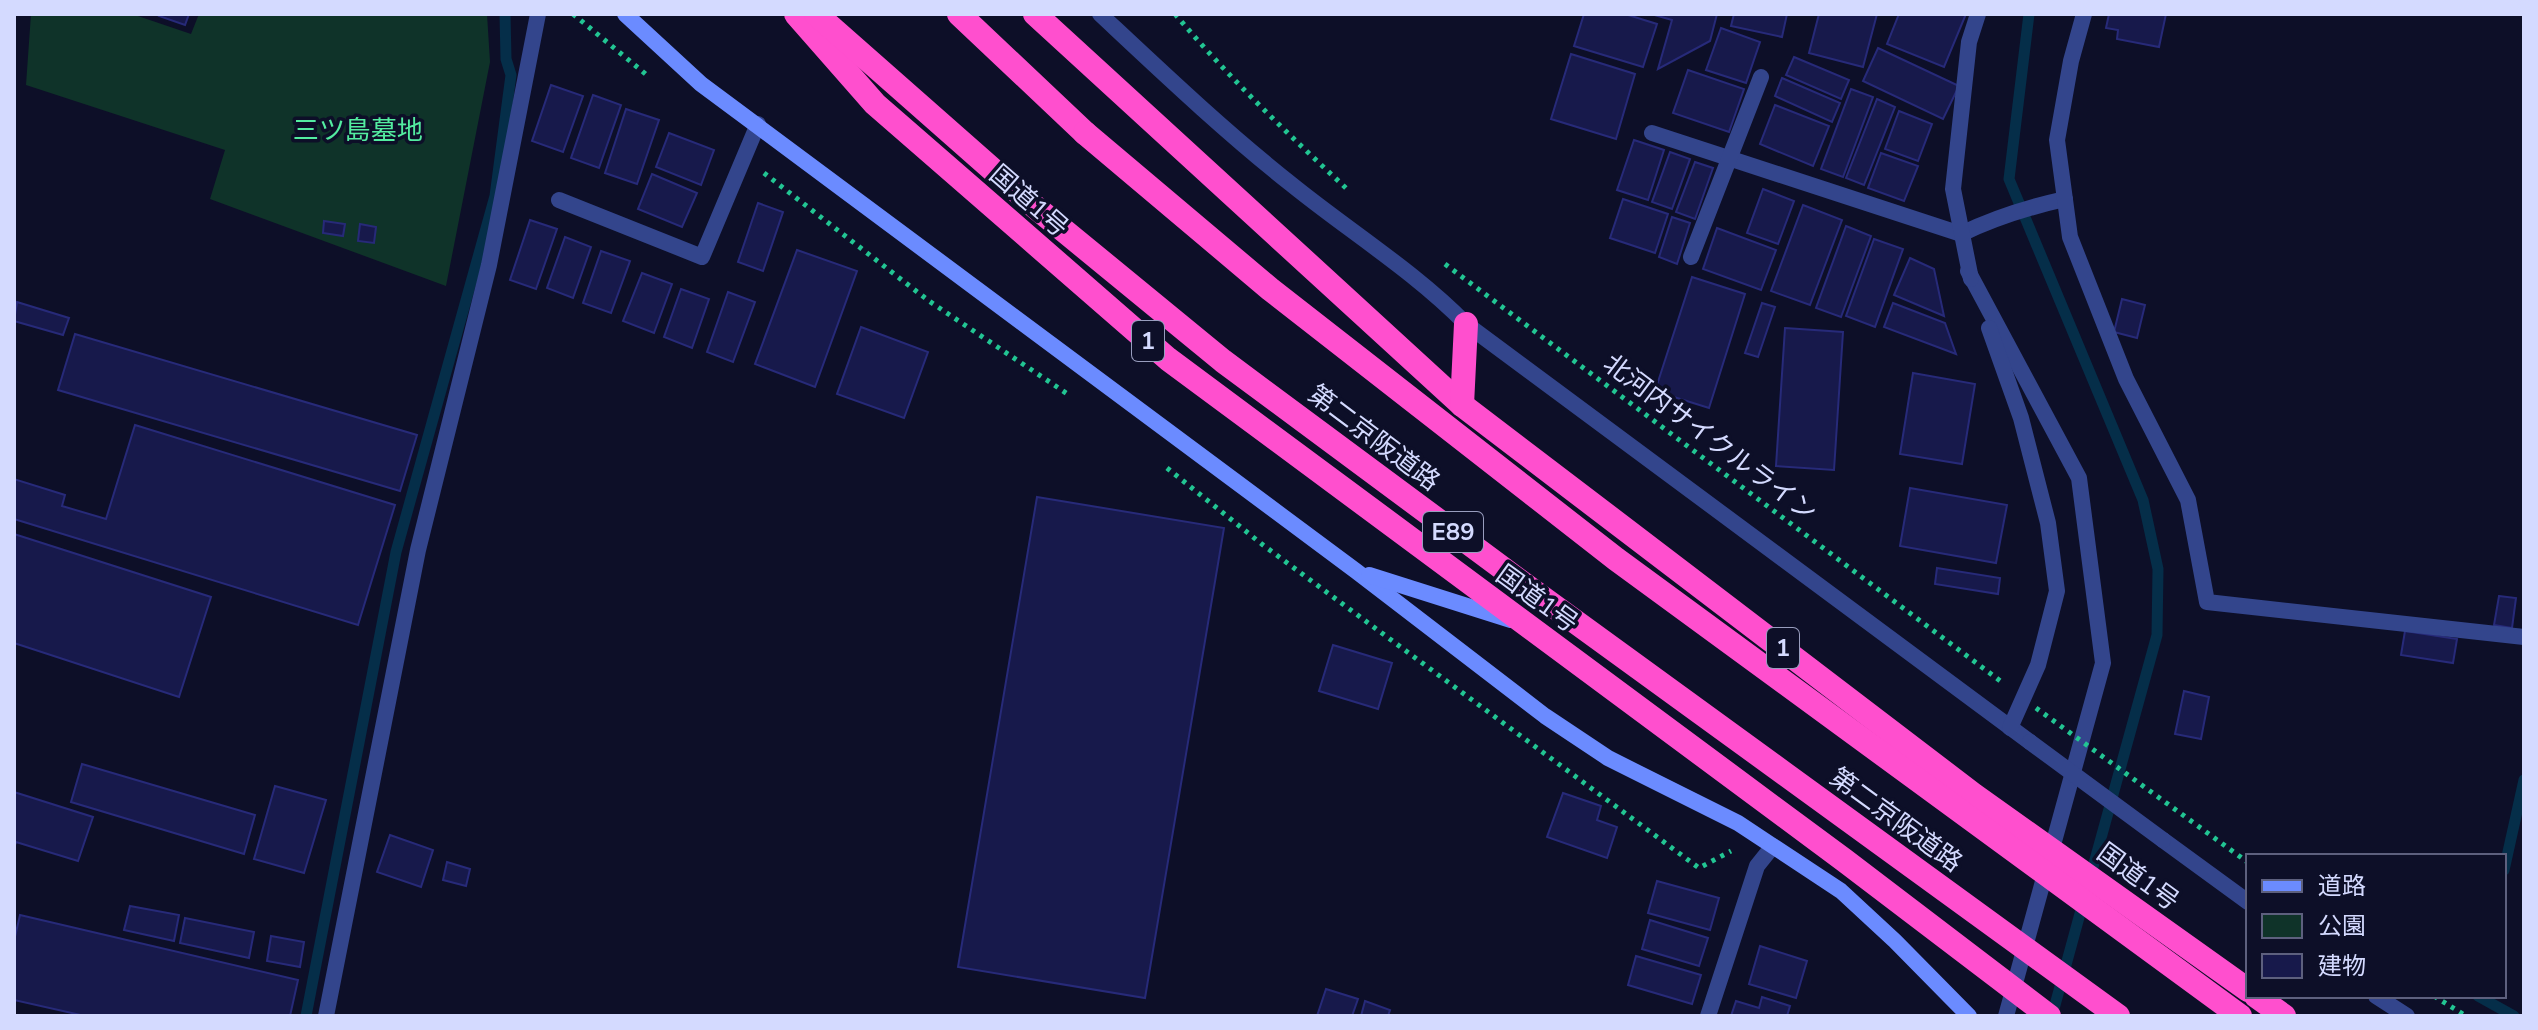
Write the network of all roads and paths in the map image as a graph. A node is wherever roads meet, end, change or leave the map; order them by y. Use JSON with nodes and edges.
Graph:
{"nodes":[{"id":1,"x":538,"y":14,"type":"edge"},
{"id":2,"x":625,"y":14,"type":"edge"},
{"id":3,"x":796,"y":14,"type":"edge"},
{"id":4,"x":816,"y":14,"type":"edge"},
{"id":5,"x":959,"y":14,"type":"edge"},
{"id":6,"x":969,"y":14,"type":"edge"},
{"id":7,"x":1035,"y":14,"type":"edge"},
{"id":8,"x":1100,"y":14,"type":"edge"},
{"id":9,"x":1175,"y":14,"type":"edge"},
{"id":10,"x":1978,"y":14,"type":"edge"},
{"id":11,"x":2084,"y":14,"type":"edge"},
{"id":12,"x":1761,"y":77,"type":"dead end"},
{"id":13,"x":758,"y":124,"type":"junction"},
{"id":14,"x":1085,"y":133,"type":"junction"},
{"id":15,"x":1652,"y":133,"type":"dead end"},
{"id":16,"x":1729,"y":158,"type":"junction"},
{"id":17,"x":1351,"y":193,"type":"dead end"},
{"id":18,"x":2065,"y":199,"type":"junction"},
{"id":19,"x":559,"y":200,"type":"dead end"},
{"id":20,"x":1961,"y":234,"type":"junction"},
{"id":21,"x":1691,"y":257,"type":"dead end"},
{"id":22,"x":1440,"y":260,"type":"dead end"},
{"id":23,"x":1968,"y":271,"type":"junction"},
{"id":24,"x":1466,"y":324,"type":"junction"},
{"id":25,"x":1462,"y":405,"type":"junction"},
{"id":26,"x":1356,"y":571,"type":"junction"},
{"id":27,"x":1522,"y":624,"type":"junction"},
{"id":28,"x":2524,"y":637,"type":"edge"},
{"id":29,"x":2030,"y":704,"type":"junction"},
{"id":30,"x":2010,"y":728,"type":"junction"},
{"id":31,"x":1773,"y":846,"type":"junction"},
{"id":32,"x":2060,"y":857,"type":"junction"},
{"id":33,"x":2246,"y":861,"type":"edge"},
{"id":34,"x":2246,"y":901,"type":"edge"},
{"id":35,"x":2246,"y":989,"type":"edge"},
{"id":36,"x":2259,"y":998,"type":"edge"},
{"id":37,"x":2379,"y":998,"type":"edge"},
{"id":38,"x":2437,"y":998,"type":"edge"},
{"id":39,"x":2031,"y":1002,"type":"edge"},
{"id":40,"x":326,"y":1016,"type":"edge"},
{"id":41,"x":1708,"y":1016,"type":"edge"},
{"id":42,"x":1969,"y":1016,"type":"edge"},
{"id":43,"x":2006,"y":1016,"type":"edge"},
{"id":44,"x":2118,"y":1016,"type":"edge"},
{"id":45,"x":2240,"y":1016,"type":"edge"},
{"id":46,"x":2284,"y":1016,"type":"edge"},
{"id":47,"x":2407,"y":1016,"type":"edge"},
{"id":48,"x":2466,"y":1016,"type":"edge"}],
"edges":[{"from":1,"to":40,"type":"street"},
{"from":2,"to":13,"type":"street"},
{"from":3,"to":27,"type":"highway","name":"国道1号","number":"1"},
{"from":4,"to":44,"type":"highway","name":"第二京阪道路","number":"E89","bridge":true},
{"from":5,"to":14,"type":"highway","name":"第二京阪道路"},
{"from":6,"to":14,"type":"highway"},
{"from":7,"to":25,"type":"highway","name":"国道1号","number":"1"},
{"from":8,"to":24,"type":"street"},
{"from":9,"to":17,"type":"path"},
{"from":10,"to":20,"type":"street"},
{"from":11,"to":18,"type":"street"},
{"from":12,"to":16,"type":"street"},
{"from":13,"to":19,"type":"street"},
{"from":13,"to":26,"type":"street"},
{"from":14,"to":45,"type":"highway","name":"第二京阪道路","bridge":true},
{"from":15,"to":16,"type":"street"},
{"from":16,"to":20,"type":"street"},
{"from":16,"to":21,"type":"street"},
{"from":18,"to":20,"type":"street"},
{"from":18,"to":28,"type":"street"},
{"from":20,"to":23,"type":"street"},
{"from":22,"to":29,"type":"path","name":"北河内サイクルライン"},
{"from":23,"to":29,"type":"street"},
{"from":23,"to":32,"type":"street"},
{"from":24,"to":25,"type":"highway"},
{"from":24,"to":30,"type":"street"},
{"from":25,"to":32,"type":"highway","name":"国道1号","number":"1"},
{"from":26,"to":27,"type":"street"},
{"from":26,"to":31,"type":"street"},
{"from":27,"to":39,"type":"highway","name":"国道1号","number":"1"},
{"from":29,"to":30,"type":"street"},
{"from":29,"to":33,"type":"path","name":"北河内サイクルライン","bridge":true},
{"from":30,"to":34,"type":"street","bridge":true},
{"from":31,"to":41,"type":"street"},
{"from":31,"to":42,"type":"street"},
{"from":32,"to":35,"type":"highway","name":"国道1号","number":"1"},
{"from":32,"to":39,"type":"street"},
{"from":36,"to":46,"type":"highway"},
{"from":37,"to":47,"type":"street"},
{"from":38,"to":48,"type":"path"},
{"from":39,"to":43,"type":"street"}]}
